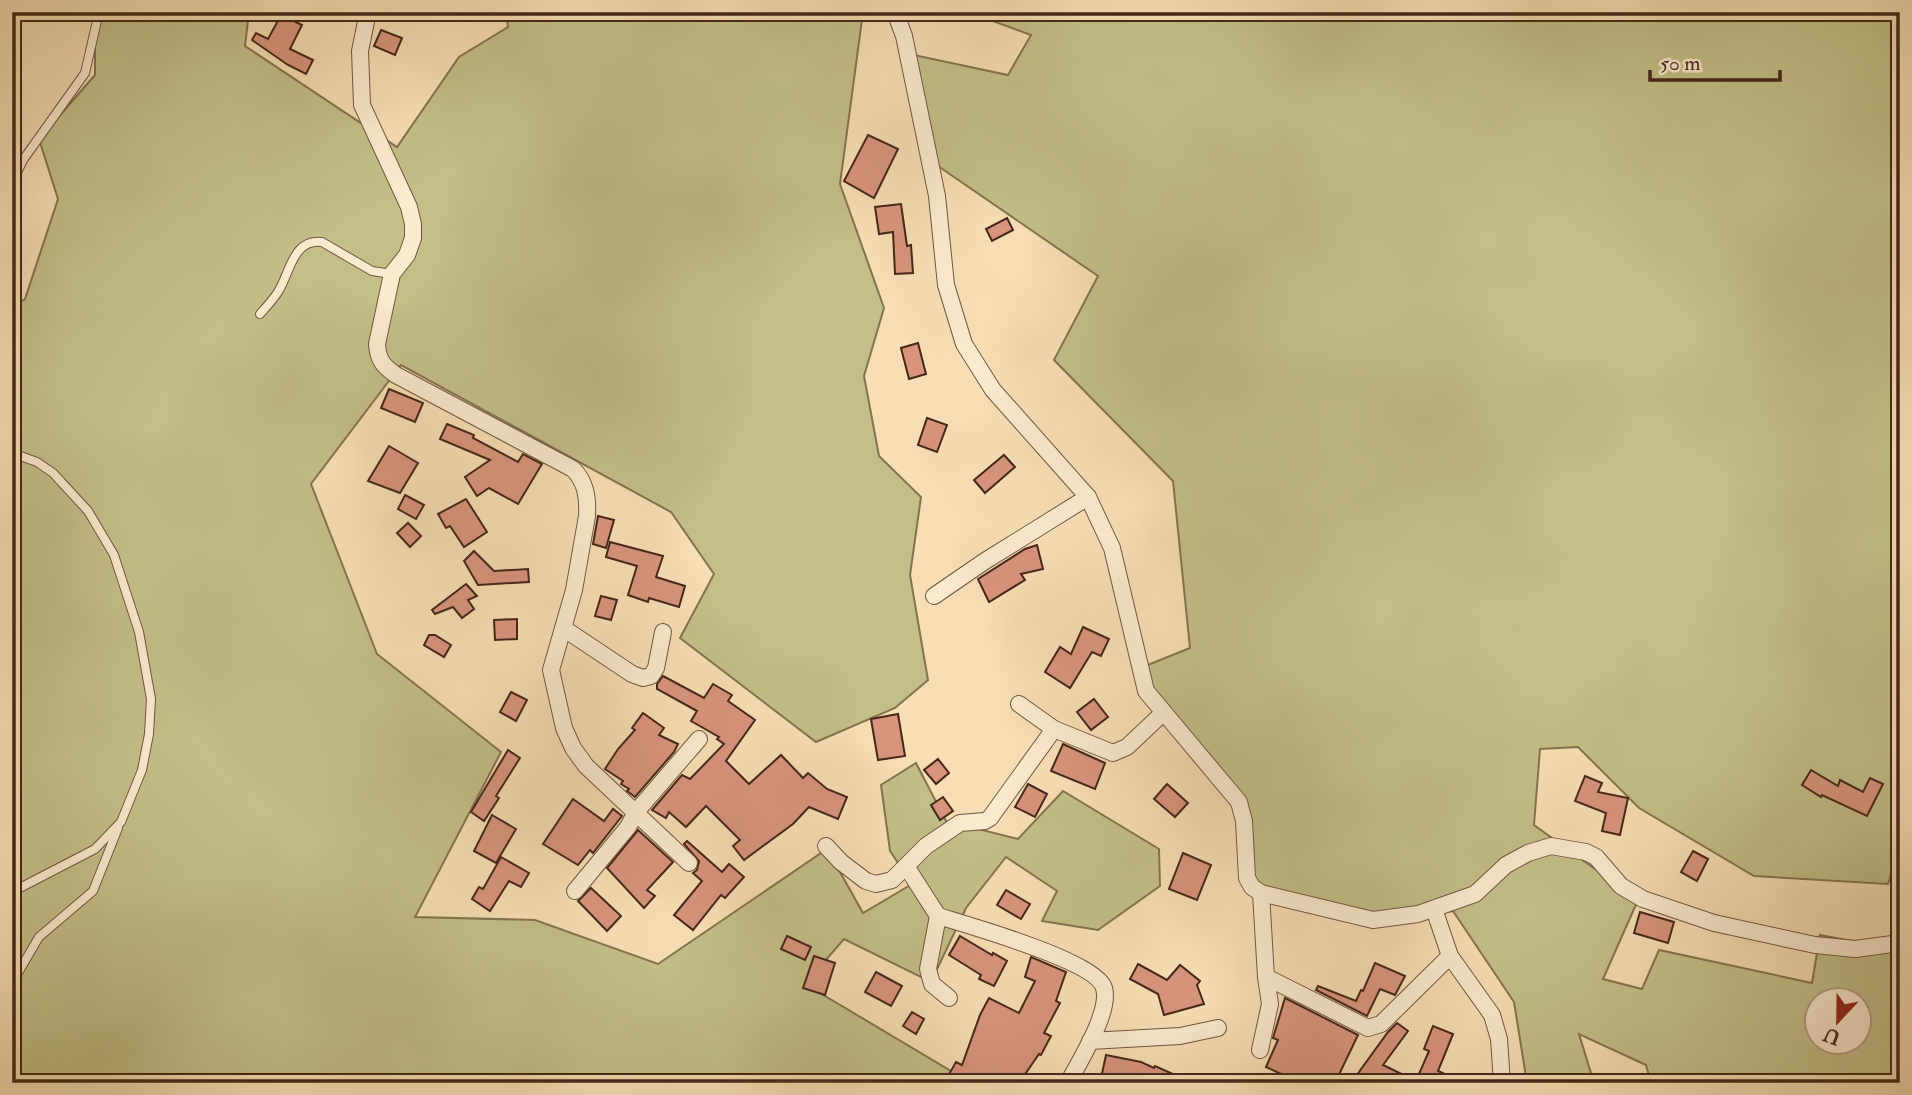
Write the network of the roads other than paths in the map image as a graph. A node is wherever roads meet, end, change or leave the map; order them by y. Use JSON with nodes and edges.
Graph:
{"nodes":[{"id":1,"x":99,"y":12,"type":"edge"},
{"id":2,"x":368,"y":12,"type":"edge"},
{"id":3,"x":895,"y":12,"type":"edge"},
{"id":4,"x":12,"y":183,"type":"edge"},
{"id":5,"x":392,"y":274,"type":"junction"},
{"id":6,"x":260,"y":314,"type":"dead end"},
{"id":7,"x":12,"y":453,"type":"edge"},
{"id":8,"x":1088,"y":497,"type":"junction"},
{"id":9,"x":933,"y":596,"type":"dead end"},
{"id":10,"x":563,"y":628,"type":"junction"},
{"id":11,"x":663,"y":632,"type":"dead end"},
{"id":12,"x":1019,"y":704,"type":"dead end"},
{"id":13,"x":1163,"y":713,"type":"junction"},
{"id":14,"x":1054,"y":729,"type":"junction"},
{"id":15,"x":699,"y":738,"type":"dead end"},
{"id":16,"x":636,"y":812,"type":"junction"},
{"id":17,"x":121,"y":822,"type":"junction"},
{"id":18,"x":827,"y":846,"type":"dead end"},
{"id":19,"x":689,"y":863,"type":"dead end"},
{"id":20,"x":906,"y":866,"type":"junction"},
{"id":21,"x":12,"y":891,"type":"edge"},
{"id":22,"x":575,"y":891,"type":"dead end"},
{"id":23,"x":1261,"y":893,"type":"junction"},
{"id":24,"x":1434,"y":909,"type":"junction"},
{"id":25,"x":938,"y":916,"type":"junction"},
{"id":26,"x":1900,"y":943,"type":"edge"},
{"id":27,"x":1450,"y":956,"type":"junction"},
{"id":28,"x":1266,"y":977,"type":"junction"},
{"id":29,"x":12,"y":983,"type":"edge"},
{"id":30,"x":949,"y":998,"type":"dead end"},
{"id":31,"x":1218,"y":1028,"type":"dead end"},
{"id":32,"x":1090,"y":1041,"type":"junction"},
{"id":33,"x":1260,"y":1050,"type":"dead end"},
{"id":34,"x":1068,"y":1083,"type":"edge"},
{"id":35,"x":1502,"y":1083,"type":"edge"}],
"edges":[{"from":1,"to":4,"type":"lane"},
{"from":2,"to":5,"type":"street"},
{"from":3,"to":8,"type":"street"},
{"from":5,"to":6,"type":"lane"},
{"from":5,"to":10,"type":"street"},
{"from":7,"to":17,"type":"lane"},
{"from":8,"to":9,"type":"street"},
{"from":8,"to":13,"type":"street"},
{"from":10,"to":11,"type":"street"},
{"from":10,"to":16,"type":"street"},
{"from":12,"to":14,"type":"street"},
{"from":13,"to":14,"type":"street"},
{"from":13,"to":23,"type":"street"},
{"from":14,"to":20,"type":"street"},
{"from":15,"to":16,"type":"street"},
{"from":16,"to":19,"type":"street"},
{"from":16,"to":22,"type":"street"},
{"from":17,"to":21,"type":"lane"},
{"from":17,"to":29,"type":"lane"},
{"from":18,"to":20,"type":"street"},
{"from":20,"to":25,"type":"street"},
{"from":23,"to":24,"type":"street"},
{"from":23,"to":28,"type":"street"},
{"from":24,"to":26,"type":"street"},
{"from":24,"to":27,"type":"street"},
{"from":25,"to":30,"type":"street"},
{"from":25,"to":32,"type":"street"},
{"from":27,"to":28,"type":"street"},
{"from":27,"to":35,"type":"street"},
{"from":28,"to":33,"type":"street"},
{"from":31,"to":32,"type":"street"},
{"from":32,"to":34,"type":"street"}]}
